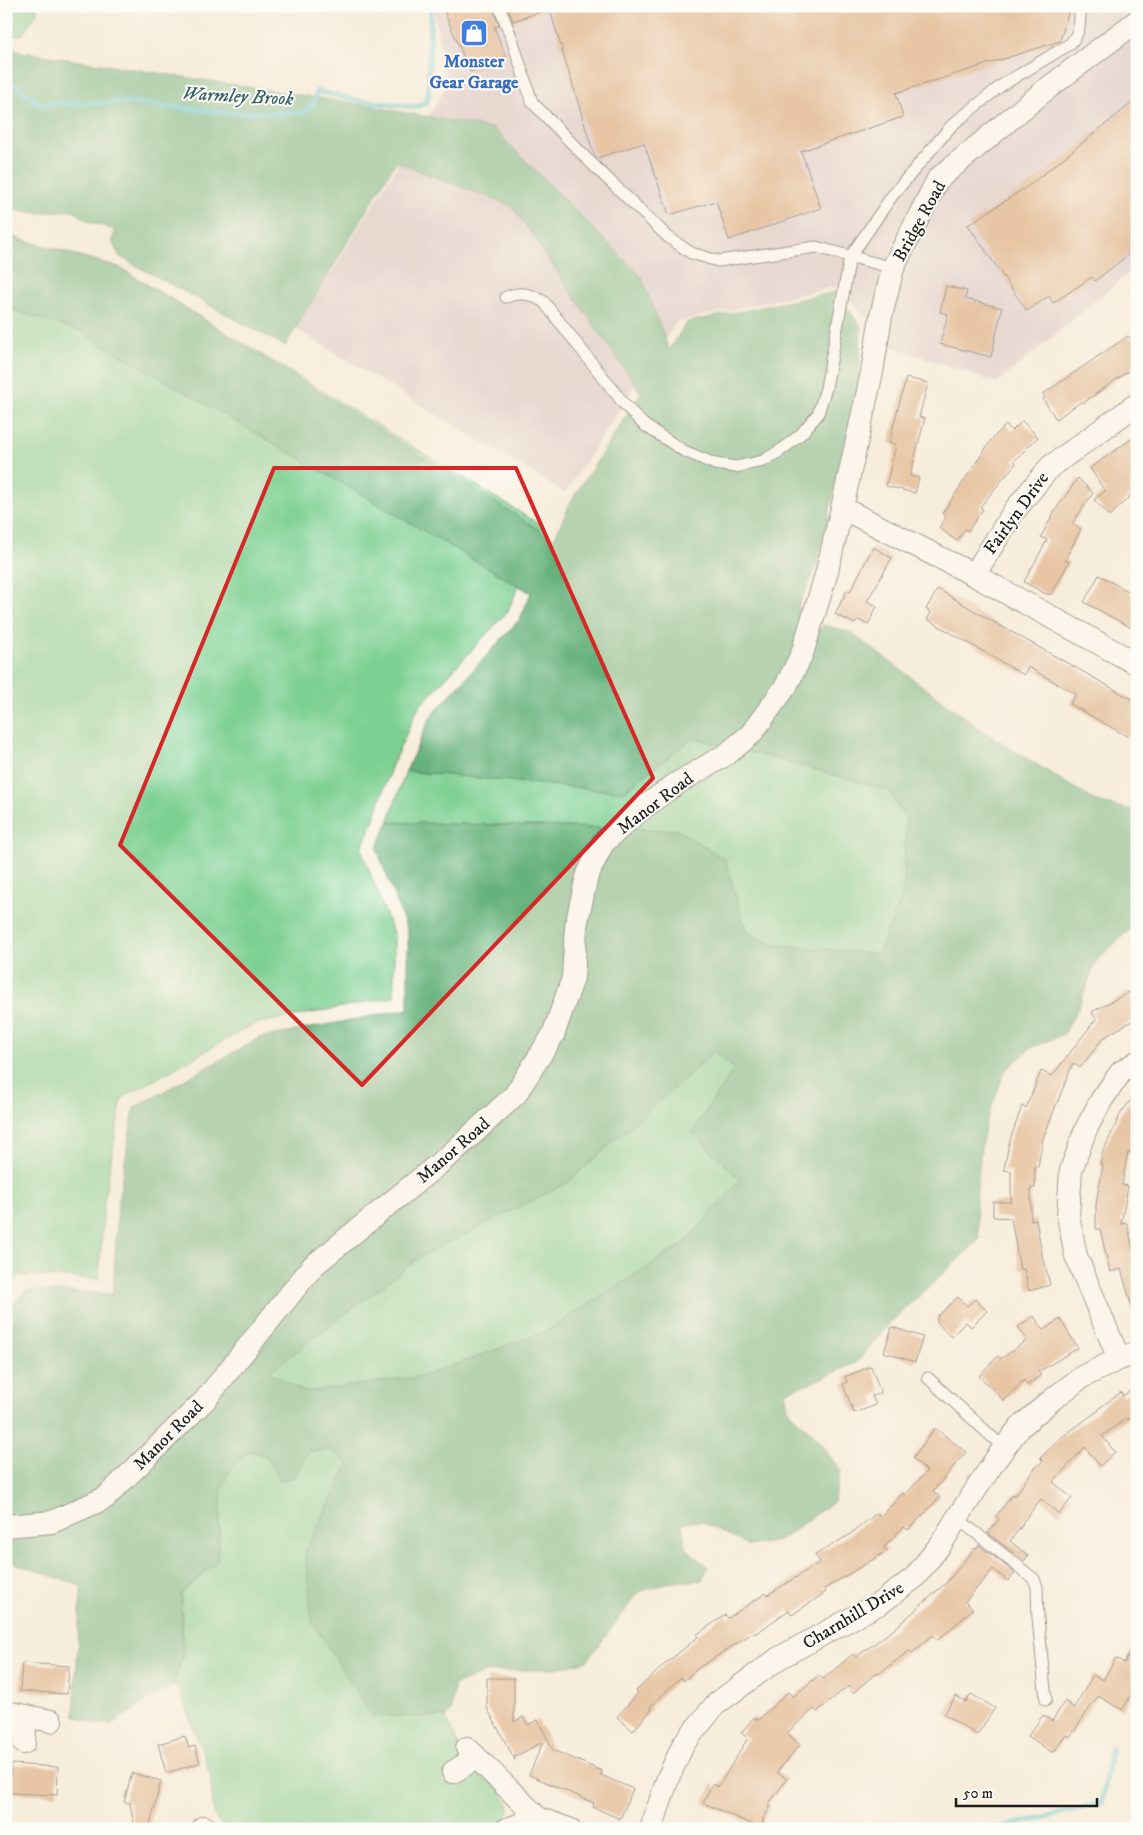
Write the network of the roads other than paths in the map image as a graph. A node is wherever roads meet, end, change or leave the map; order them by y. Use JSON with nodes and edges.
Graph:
{"nodes":[{"id":1,"x":499,"y":6,"type":"edge"},
{"id":2,"x":1080,"y":6,"type":"edge"},
{"id":3,"x":1137,"y":21,"type":"edge"},
{"id":4,"x":850,"y":257,"type":"junction"},
{"id":5,"x":893,"y":268,"type":"junction"},
{"id":6,"x":506,"y":297,"type":"dead end"},
{"id":7,"x":1137,"y":404,"type":"edge"},
{"id":8,"x":842,"y":508,"type":"junction"},
{"id":9,"x":974,"y":575,"type":"junction"},
{"id":10,"x":1137,"y":664,"type":"edge"},
{"id":11,"x":786,"y":686,"type":"joint"},
{"id":12,"x":1137,"y":1062,"type":"edge"},
{"id":13,"x":1128,"y":1356,"type":"edge"},
{"id":14,"x":928,"y":1378,"type":"dead end"},
{"id":15,"x":1004,"y":1448,"type":"junction"},
{"id":16,"x":957,"y":1518,"type":"junction"},
{"id":17,"x":6,"y":1526,"type":"edge"},
{"id":18,"x":1046,"y":1700,"type":"dead end"},
{"id":19,"x":16,"y":1714,"type":"edge"},
{"id":20,"x":51,"y":1721,"type":"dead end"},
{"id":21,"x":24,"y":1743,"type":"dead end"},
{"id":22,"x":453,"y":1772,"type":"dead end"},
{"id":23,"x":538,"y":1818,"type":"junction"},
{"id":24,"x":507,"y":1829,"type":"edge"},
{"id":25,"x":569,"y":1829,"type":"edge"},
{"id":26,"x":651,"y":1829,"type":"edge"}],
"edges":[{"from":1,"to":4,"type":"lane"},
{"from":2,"to":4,"type":"lane"},
{"from":3,"to":5,"type":"street","name":"Bridge Road"},
{"from":4,"to":5,"type":"lane"},
{"from":4,"to":6,"type":"lane"},
{"from":5,"to":8,"type":"street","name":"Bridge Road"},
{"from":7,"to":9,"type":"street","name":"Fairlyn Drive"},
{"from":8,"to":9,"type":"street","name":"Fairlyn Drive"},
{"from":8,"to":11,"type":"street","name":"Bridge Road"},
{"from":9,"to":10,"type":"street","name":"Fairlyn Drive"},
{"from":11,"to":17,"type":"street","name":"Manor Road"},
{"from":12,"to":13,"type":"street"},
{"from":13,"to":15,"type":"street","name":"Charnhill Drive"},
{"from":14,"to":15,"type":"lane"},
{"from":15,"to":16,"type":"street","name":"Charnhill Drive"},
{"from":16,"to":18,"type":"lane"},
{"from":16,"to":26,"type":"street","name":"Charnhill Drive"},
{"from":19,"to":20,"type":"street"},
{"from":19,"to":21,"type":"street"},
{"from":22,"to":23,"type":"street"},
{"from":23,"to":24,"type":"street"},
{"from":23,"to":25,"type":"street"}]}
